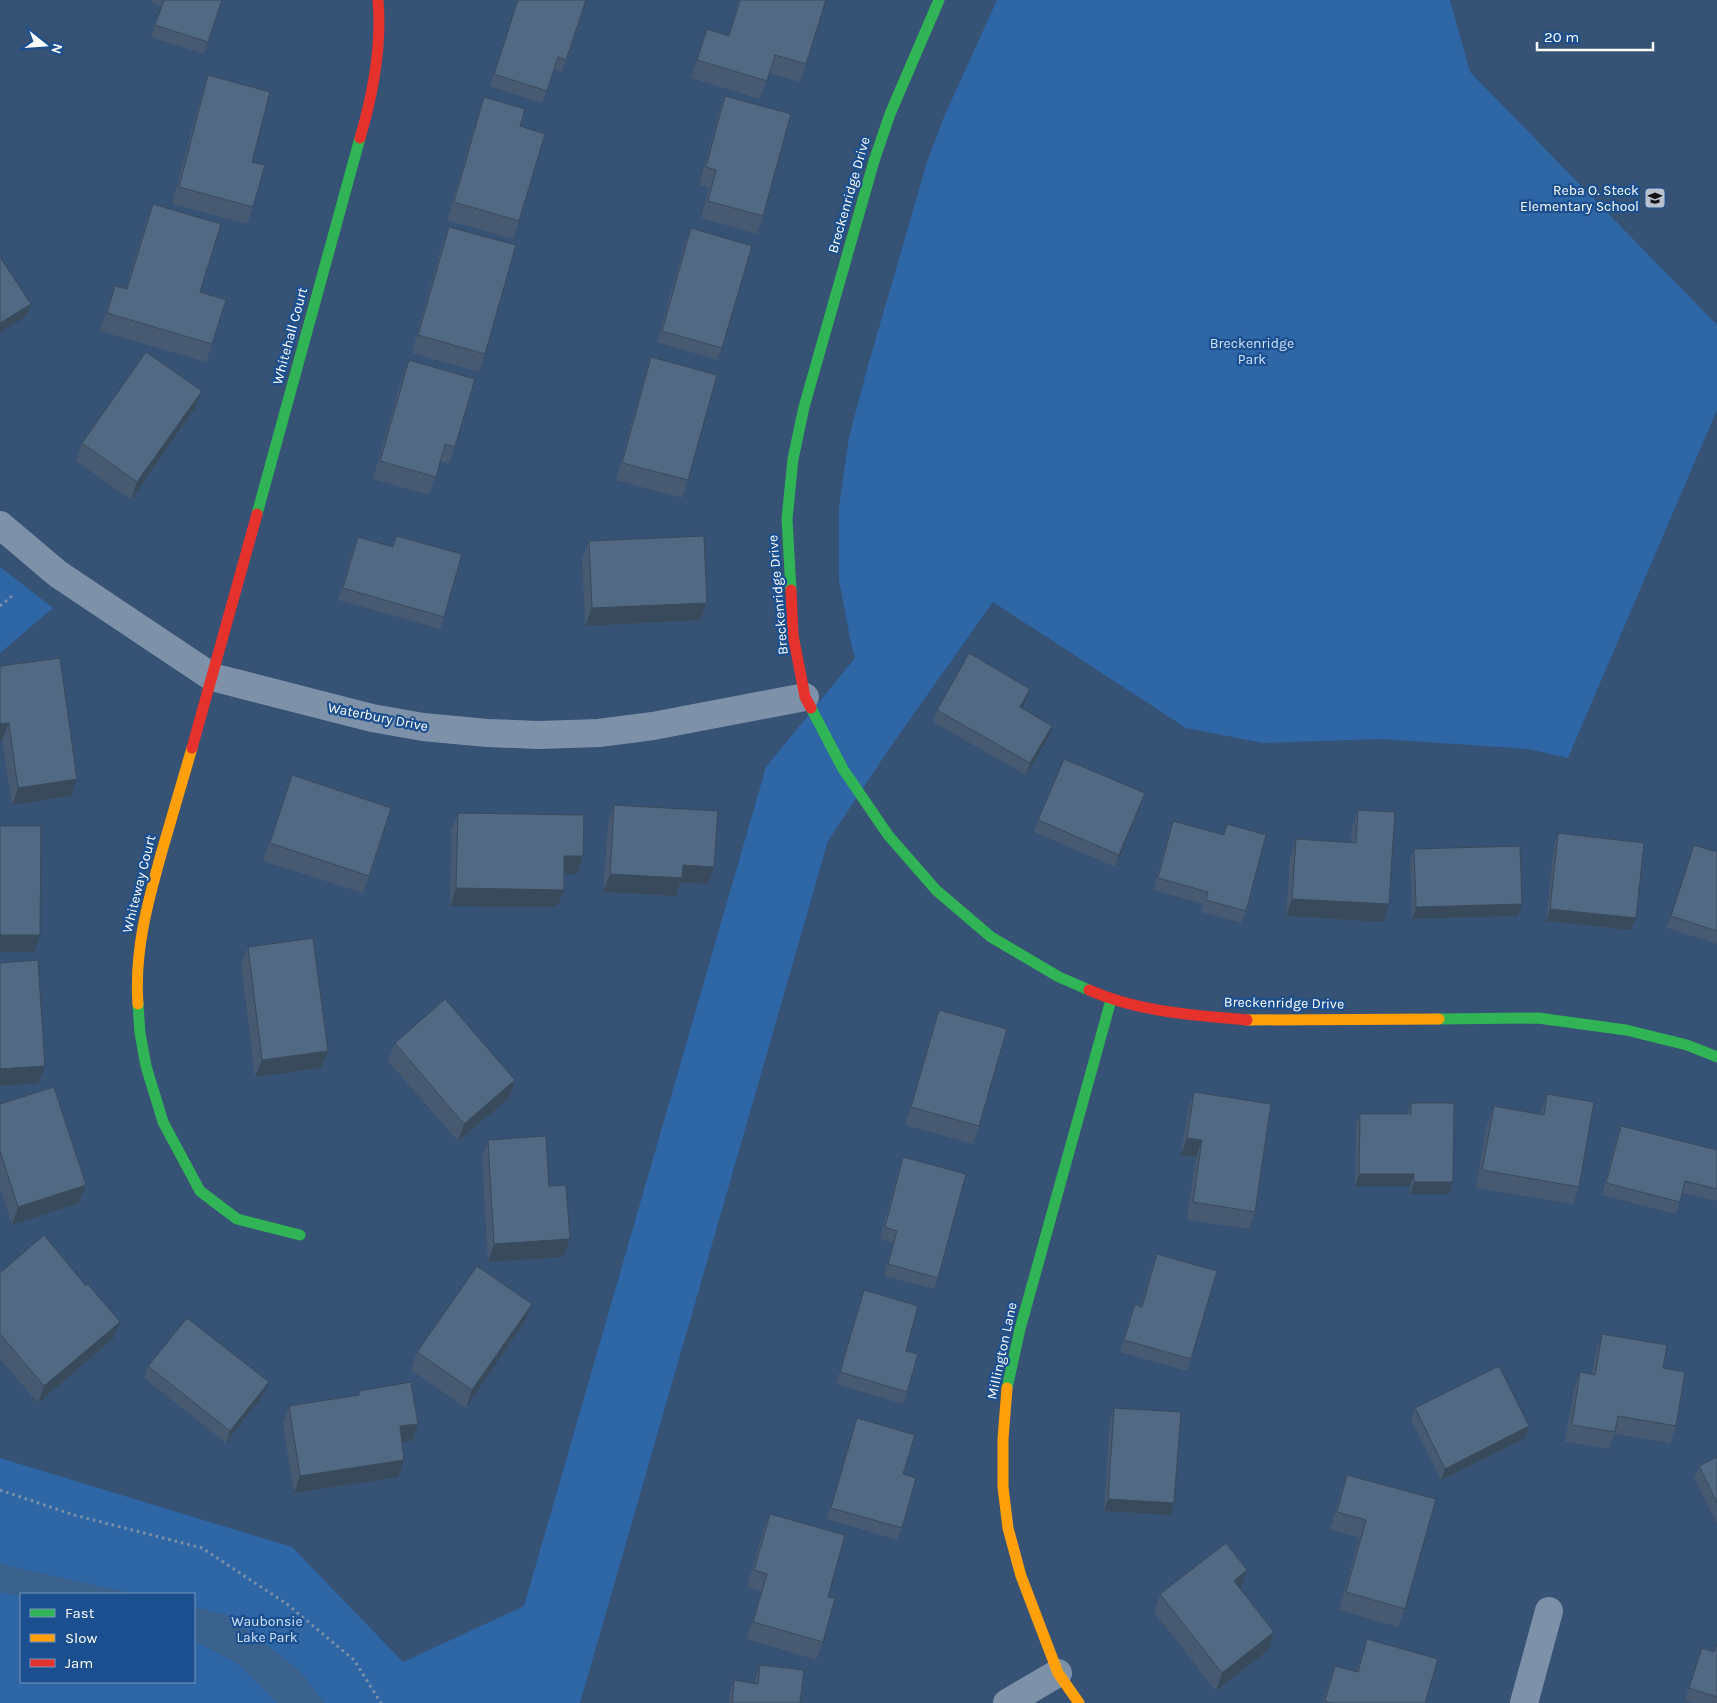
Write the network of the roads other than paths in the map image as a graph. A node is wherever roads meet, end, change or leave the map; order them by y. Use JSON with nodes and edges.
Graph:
{"nodes":[{"id":1,"x":378,"y":0,"type":"edge"},
{"id":2,"x":939,"y":0,"type":"edge"},
{"id":3,"x":0,"y":525,"type":"edge"},
{"id":4,"x":212,"y":677,"type":"junction"},
{"id":5,"x":805,"y":697,"type":"junction"},
{"id":6,"x":1111,"y":1000,"type":"junction"},
{"id":7,"x":1717,"y":1057,"type":"edge"},
{"id":8,"x":300,"y":1235,"type":"dead end"},
{"id":9,"x":1550,"y":1611,"type":"dead end"},
{"id":10,"x":1058,"y":1673,"type":"junction"},
{"id":11,"x":1007,"y":1703,"type":"edge"},
{"id":12,"x":1079,"y":1703,"type":"edge"},
{"id":13,"x":1524,"y":1703,"type":"edge"}],
"edges":[{"from":1,"to":4,"type":"street","name":"Whitehall Court"},
{"from":2,"to":5,"type":"street","name":"Breckenridge Drive"},
{"from":3,"to":4,"type":"street","name":"Waterbury Drive"},
{"from":4,"to":5,"type":"street","name":"Waterbury Drive"},
{"from":4,"to":8,"type":"street","name":"Whiteway Court"},
{"from":5,"to":6,"type":"street","name":"Breckenridge Drive"},
{"from":6,"to":7,"type":"street","name":"Breckenridge Drive"},
{"from":6,"to":10,"type":"street","name":"Millington Lane"},
{"from":9,"to":13,"type":"street"},
{"from":10,"to":11,"type":"street"},
{"from":10,"to":12,"type":"street","name":"Millington Lane"}]}
